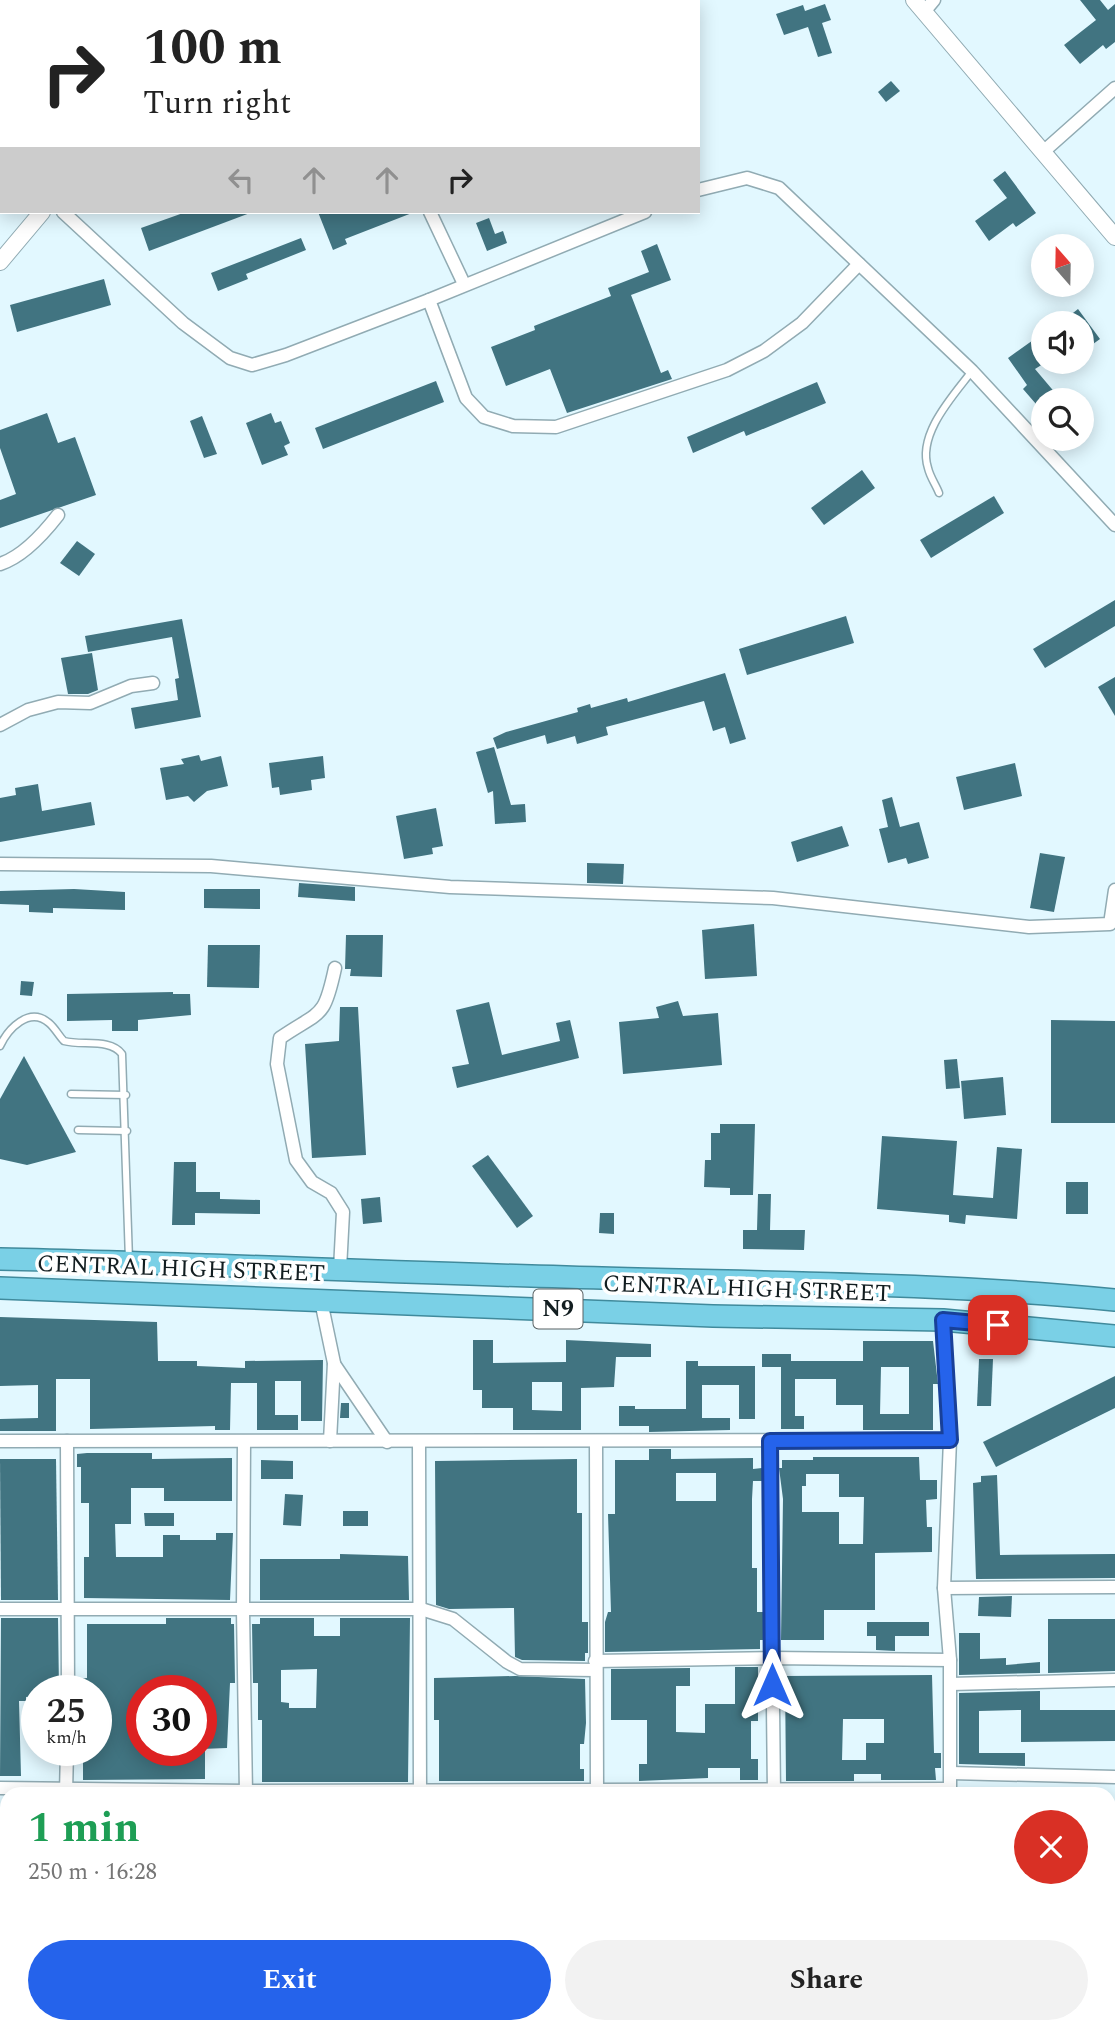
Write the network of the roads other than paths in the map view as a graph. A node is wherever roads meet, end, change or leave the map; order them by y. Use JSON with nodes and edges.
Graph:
{"nodes":[{"id":1,"x":924,"y":4,"type":"edge"},
{"id":2,"x":1115,"y":88,"type":"edge"},
{"id":3,"x":1043,"y":152,"type":"junction"},
{"id":4,"x":700,"y":190,"type":"edge"},
{"id":5,"x":40,"y":214,"type":"edge"},
{"id":6,"x":64,"y":214,"type":"edge"},
{"id":7,"x":431,"y":214,"type":"edge"},
{"id":8,"x":640,"y":214,"type":"edge"},
{"id":9,"x":1115,"y":237,"type":"edge"},
{"id":10,"x":0,"y":262,"type":"edge"},
{"id":11,"x":859,"y":264,"type":"junction"},
{"id":12,"x":464,"y":284,"type":"junction"},
{"id":13,"x":429,"y":300,"type":"junction"},
{"id":14,"x":972,"y":371,"type":"junction"},
{"id":15,"x":939,"y":493,"type":"dead end"},
{"id":16,"x":58,"y":515,"type":"dead end"},
{"id":17,"x":1115,"y":525,"type":"edge"},
{"id":18,"x":0,"y":564,"type":"edge"},
{"id":19,"x":153,"y":683,"type":"dead end"},
{"id":20,"x":0,"y":724,"type":"edge"},
{"id":21,"x":0,"y":864,"type":"edge"},
{"id":22,"x":1115,"y":890,"type":"edge"},
{"id":23,"x":1112,"y":926,"type":"edge"},
{"id":24,"x":335,"y":968,"type":"dead end"},
{"id":25,"x":0,"y":1046,"type":"edge"},
{"id":26,"x":71,"y":1094,"type":"dead end"},
{"id":27,"x":126,"y":1095,"type":"junction"},
{"id":28,"x":78,"y":1130,"type":"dead end"},
{"id":29,"x":127,"y":1130,"type":"junction"},
{"id":30,"x":0,"y":1259,"type":"edge"},
{"id":31,"x":129,"y":1262,"type":"junction"},
{"id":32,"x":340,"y":1269,"type":"junction"},
{"id":33,"x":566,"y":1278,"type":"junction"},
{"id":34,"x":0,"y":1288,"type":"edge"},
{"id":35,"x":1115,"y":1300,"type":"edge"},
{"id":36,"x":321,"y":1301,"type":"junction"},
{"id":37,"x":548,"y":1308,"type":"junction"},
{"id":38,"x":943,"y":1320,"type":"junction"},
{"id":39,"x":1115,"y":1336,"type":"edge"},
{"id":40,"x":334,"y":1363,"type":"junction"},
{"id":41,"x":950,"y":1440,"type":"junction"},
{"id":42,"x":0,"y":1441,"type":"edge"},
{"id":43,"x":67,"y":1441,"type":"junction"},
{"id":44,"x":330,"y":1441,"type":"junction"},
{"id":45,"x":596,"y":1441,"type":"junction"},
{"id":46,"x":770,"y":1441,"type":"junction"},
{"id":47,"x":244,"y":1442,"type":"junction"},
{"id":48,"x":387,"y":1442,"type":"junction"},
{"id":49,"x":419,"y":1442,"type":"junction"},
{"id":50,"x":1115,"y":1587,"type":"edge"},
{"id":51,"x":944,"y":1588,"type":"junction"},
{"id":52,"x":0,"y":1609,"type":"edge"},
{"id":53,"x":421,"y":1609,"type":"junction"},
{"id":54,"x":70,"y":1610,"type":"junction"},
{"id":55,"x":243,"y":1611,"type":"junction"},
{"id":56,"x":772,"y":1658,"type":"junction"},
{"id":57,"x":950,"y":1660,"type":"junction"},
{"id":58,"x":595,"y":1665,"type":"junction"},
{"id":59,"x":68,"y":1675,"type":"edge"},
{"id":60,"x":1115,"y":1680,"type":"edge"},
{"id":61,"x":951,"y":1684,"type":"junction"},
{"id":62,"x":67,"y":1766,"type":"edge"},
{"id":63,"x":951,"y":1773,"type":"junction"},
{"id":64,"x":1115,"y":1777,"type":"edge"},
{"id":65,"x":66,"y":1787,"type":"edge"},
{"id":66,"x":246,"y":1787,"type":"edge"},
{"id":67,"x":421,"y":1787,"type":"edge"},
{"id":68,"x":597,"y":1787,"type":"edge"},
{"id":69,"x":774,"y":1787,"type":"edge"},
{"id":70,"x":950,"y":1787,"type":"edge"}],
"edges":[{"from":1,"to":3,"type":"street"},
{"from":2,"to":3,"type":"street"},
{"from":3,"to":9,"type":"street"},
{"from":4,"to":11,"type":"street"},
{"from":5,"to":10,"type":"street"},
{"from":6,"to":13,"type":"street"},
{"from":7,"to":12,"type":"street"},
{"from":8,"to":12,"type":"street"},
{"from":11,"to":13,"type":"street"},
{"from":11,"to":14,"type":"street"},
{"from":12,"to":13,"type":"street"},
{"from":14,"to":15,"type":"lane"},
{"from":14,"to":17,"type":"street"},
{"from":16,"to":18,"type":"street"},
{"from":19,"to":20,"type":"street"},
{"from":21,"to":23,"type":"street"},
{"from":22,"to":23,"type":"street"},
{"from":24,"to":32,"type":"street"},
{"from":25,"to":27,"type":"lane"},
{"from":26,"to":27,"type":"lane"},
{"from":27,"to":29,"type":"lane"},
{"from":28,"to":29,"type":"lane"},
{"from":29,"to":31,"type":"lane"},
{"from":30,"to":31,"type":"highway","name":"CENTRAL HIGH STREET","number":"N9"},
{"from":31,"to":32,"type":"highway","name":"CENTRAL HIGH STREET","number":"N9"},
{"from":32,"to":33,"type":"highway","name":"CENTRAL HIGH STREET","number":"N9"},
{"from":33,"to":35,"type":"highway","name":"CENTRAL HIGH STREET","number":"N9"},
{"from":33,"to":37,"type":"highway"},
{"from":34,"to":36,"type":"highway","name":"CENTRAL HIGH STREET","number":"N9"},
{"from":36,"to":37,"type":"highway","name":"CENTRAL HIGH STREET","number":"N9"},
{"from":36,"to":40,"type":"street"},
{"from":37,"to":38,"type":"highway","name":"CENTRAL HIGH STREET","number":"N9"},
{"from":38,"to":39,"type":"highway","name":"CENTRAL HIGH STREET","number":"N9"},
{"from":38,"to":41,"type":"street"},
{"from":40,"to":44,"type":"street"},
{"from":40,"to":48,"type":"street"},
{"from":41,"to":46,"type":"street"},
{"from":41,"to":51,"type":"street"},
{"from":42,"to":43,"type":"street"},
{"from":43,"to":47,"type":"street"},
{"from":43,"to":54,"type":"street"},
{"from":44,"to":47,"type":"street"},
{"from":44,"to":48,"type":"street"},
{"from":45,"to":46,"type":"street"},
{"from":45,"to":49,"type":"street"},
{"from":45,"to":58,"type":"street"},
{"from":46,"to":56,"type":"street"},
{"from":47,"to":55,"type":"street"},
{"from":48,"to":49,"type":"street"},
{"from":49,"to":53,"type":"street"},
{"from":50,"to":51,"type":"street"},
{"from":51,"to":57,"type":"street"},
{"from":52,"to":54,"type":"street"},
{"from":53,"to":55,"type":"street"},
{"from":53,"to":58,"type":"street"},
{"from":53,"to":67,"type":"street"},
{"from":54,"to":55,"type":"street"},
{"from":54,"to":59,"type":"street"},
{"from":55,"to":66,"type":"street"},
{"from":56,"to":57,"type":"street"},
{"from":56,"to":58,"type":"street"},
{"from":56,"to":69,"type":"street"},
{"from":57,"to":61,"type":"street"},
{"from":58,"to":68,"type":"street"},
{"from":60,"to":61,"type":"street"},
{"from":61,"to":63,"type":"street"},
{"from":62,"to":65,"type":"street"},
{"from":63,"to":64,"type":"street"},
{"from":63,"to":70,"type":"street"}]}
